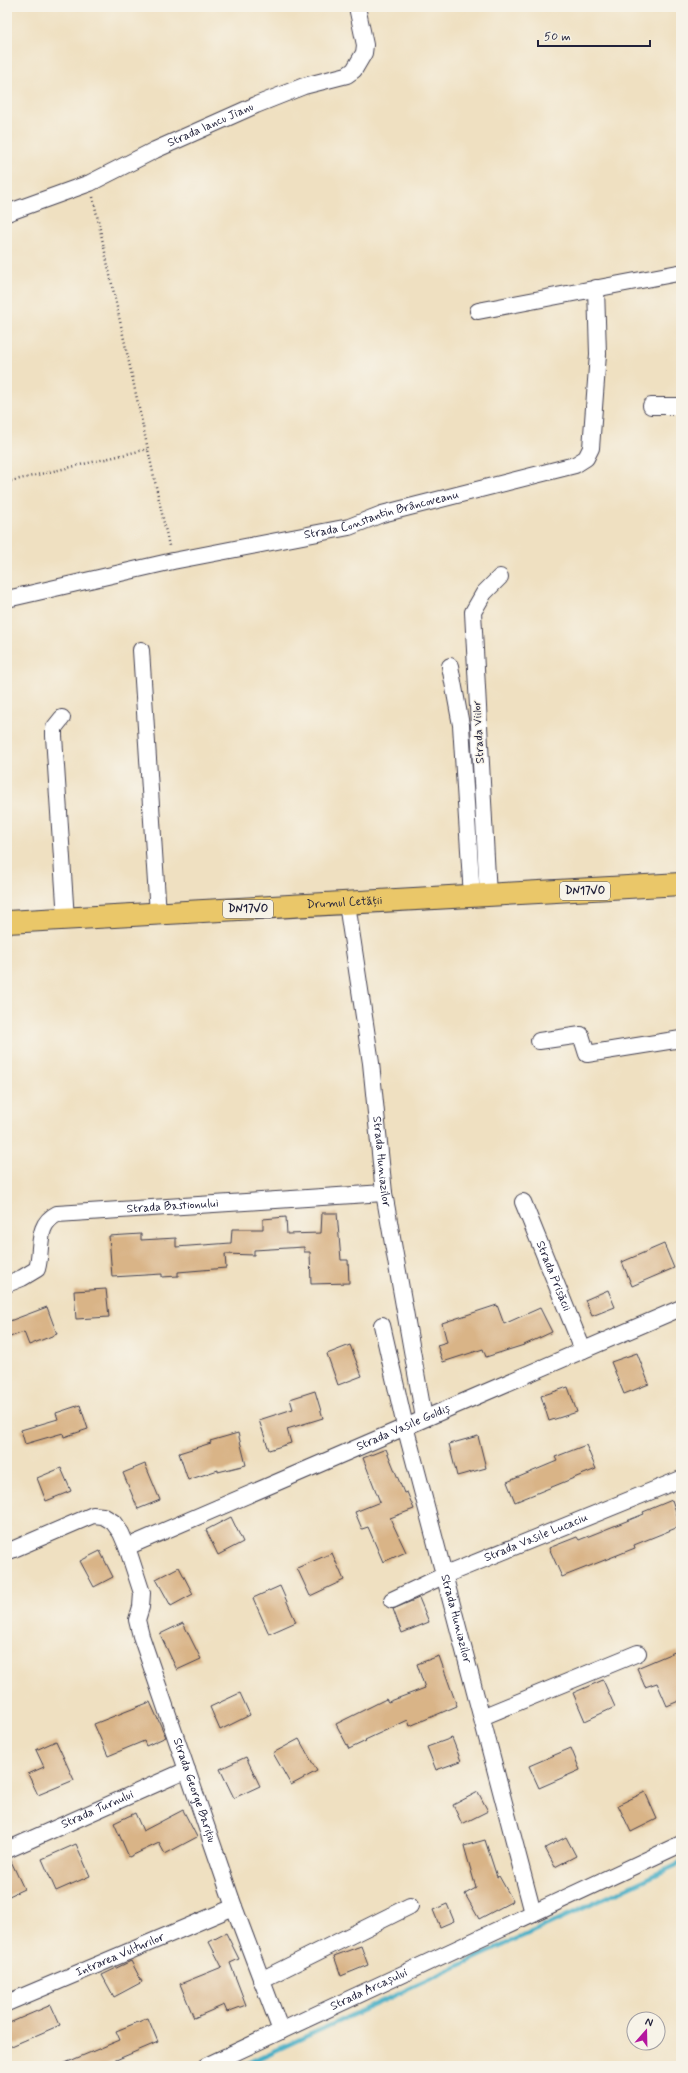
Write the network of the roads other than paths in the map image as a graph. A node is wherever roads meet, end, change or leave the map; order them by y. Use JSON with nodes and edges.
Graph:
{"nodes":[{"id":1,"x":357,"y":7,"type":"edge"},
{"id":2,"x":7,"y":213,"type":"edge"},
{"id":3,"x":678,"y":273,"type":"dead end"},
{"id":4,"x":596,"y":288,"type":"junction"},
{"id":5,"x":478,"y":310,"type":"dead end"},
{"id":6,"x":651,"y":406,"type":"dead end"},
{"id":7,"x":681,"y":406,"type":"edge"},
{"id":8,"x":500,"y":577,"type":"dead end"},
{"id":9,"x":7,"y":599,"type":"edge"},
{"id":10,"x":141,"y":650,"type":"dead end"},
{"id":11,"x":450,"y":666,"type":"dead end"},
{"id":12,"x":62,"y":718,"type":"dead end"},
{"id":13,"x":681,"y":884,"type":"edge"},
{"id":14,"x":480,"y":896,"type":"junction"},
{"id":15,"x":347,"y":904,"type":"junction"},
{"id":16,"x":158,"y":914,"type":"junction"},
{"id":17,"x":66,"y":919,"type":"junction"},
{"id":18,"x":7,"y":922,"type":"edge"},
{"id":19,"x":681,"y":1039,"type":"edge"},
{"id":20,"x":539,"y":1041,"type":"dead end"},
{"id":21,"x":384,"y":1193,"type":"junction"},
{"id":22,"x":523,"y":1202,"type":"dead end"},
{"id":23,"x":7,"y":1284,"type":"edge"},
{"id":24,"x":681,"y":1308,"type":"edge"},
{"id":25,"x":382,"y":1325,"type":"dead end"},
{"id":26,"x":583,"y":1350,"type":"junction"},
{"id":27,"x":424,"y":1418,"type":"junction"},
{"id":28,"x":405,"y":1426,"type":"junction"},
{"id":29,"x":681,"y":1479,"type":"edge"},
{"id":30,"x":126,"y":1547,"type":"junction"},
{"id":31,"x":7,"y":1552,"type":"edge"},
{"id":32,"x":445,"y":1575,"type":"junction"},
{"id":33,"x":392,"y":1600,"type":"dead end"},
{"id":34,"x":638,"y":1653,"type":"dead end"},
{"id":35,"x":482,"y":1717,"type":"junction"},
{"id":36,"x":187,"y":1770,"type":"junction"},
{"id":37,"x":681,"y":1844,"type":"edge"},
{"id":38,"x":7,"y":1850,"type":"edge"},
{"id":39,"x":410,"y":1906,"type":"dead end"},
{"id":40,"x":234,"y":1907,"type":"junction"},
{"id":41,"x":533,"y":1913,"type":"junction"},
{"id":42,"x":261,"y":1980,"type":"junction"},
{"id":43,"x":7,"y":2003,"type":"edge"},
{"id":44,"x":281,"y":2031,"type":"junction"},
{"id":45,"x":206,"y":2066,"type":"edge"}],
"edges":[{"from":1,"to":2,"type":"street","name":"Strada Iancu Jianu"},
{"from":3,"to":4,"type":"street"},
{"from":4,"to":5,"type":"street"},
{"from":4,"to":9,"type":"street","name":"Strada Constantin Brâncoveanu"},
{"from":6,"to":7,"type":"street"},
{"from":8,"to":14,"type":"street","name":"Strada Viilor"},
{"from":10,"to":16,"type":"street"},
{"from":11,"to":14,"type":"street"},
{"from":12,"to":17,"type":"street"},
{"from":13,"to":14,"type":"highway","name":"Drumul Cetății","number":"DN17VO"},
{"from":14,"to":15,"type":"highway","name":"Drumul Cetății","number":"DN17VO"},
{"from":15,"to":16,"type":"highway","name":"Drumul Cetății","number":"DN17VO"},
{"from":15,"to":21,"type":"street","name":"Strada Huniazilor"},
{"from":16,"to":17,"type":"highway","name":"Drumul Cetății","number":"DN17VO"},
{"from":17,"to":18,"type":"highway","name":"Drumul Cetății","number":"DN17VO"},
{"from":19,"to":20,"type":"street"},
{"from":21,"to":23,"type":"street","name":"Strada Bastionului"},
{"from":21,"to":27,"type":"street","name":"Strada Huniazilor"},
{"from":22,"to":26,"type":"street","name":"Strada Prisăcii"},
{"from":24,"to":26,"type":"street","name":"Strada Vasile Goldiș"},
{"from":25,"to":28,"type":"street","name":"Strada Huniazilor"},
{"from":26,"to":27,"type":"street","name":"Strada Vasile Goldiș"},
{"from":27,"to":28,"type":"street","name":"Strada Vasile Goldiș"},
{"from":28,"to":30,"type":"street","name":"Strada Vasile Goldiș"},
{"from":28,"to":32,"type":"street","name":"Strada Huniazilor"},
{"from":29,"to":32,"type":"street","name":"Strada Vasile Lucaciu"},
{"from":30,"to":31,"type":"street","name":"Strada George Barițiu"},
{"from":30,"to":36,"type":"street","name":"Strada George Barițiu"},
{"from":32,"to":33,"type":"street","name":"Strada Vasile Lucaciu"},
{"from":32,"to":35,"type":"street","name":"Strada Huniazilor"},
{"from":34,"to":35,"type":"street"},
{"from":35,"to":41,"type":"street","name":"Strada Huniazilor"},
{"from":36,"to":38,"type":"street","name":"Strada Turnului"},
{"from":36,"to":40,"type":"street","name":"Strada George Barițiu"},
{"from":37,"to":41,"type":"street","name":"Strada Arcașului"},
{"from":39,"to":42,"type":"street"},
{"from":40,"to":42,"type":"street","name":"Strada George Barițiu"},
{"from":40,"to":43,"type":"street","name":"Intrarea Vulturilor"},
{"from":41,"to":44,"type":"street","name":"Strada Arcașului"},
{"from":42,"to":44,"type":"street","name":"Strada George Barițiu"},
{"from":44,"to":45,"type":"street","name":"Strada Arcașului"}]}
